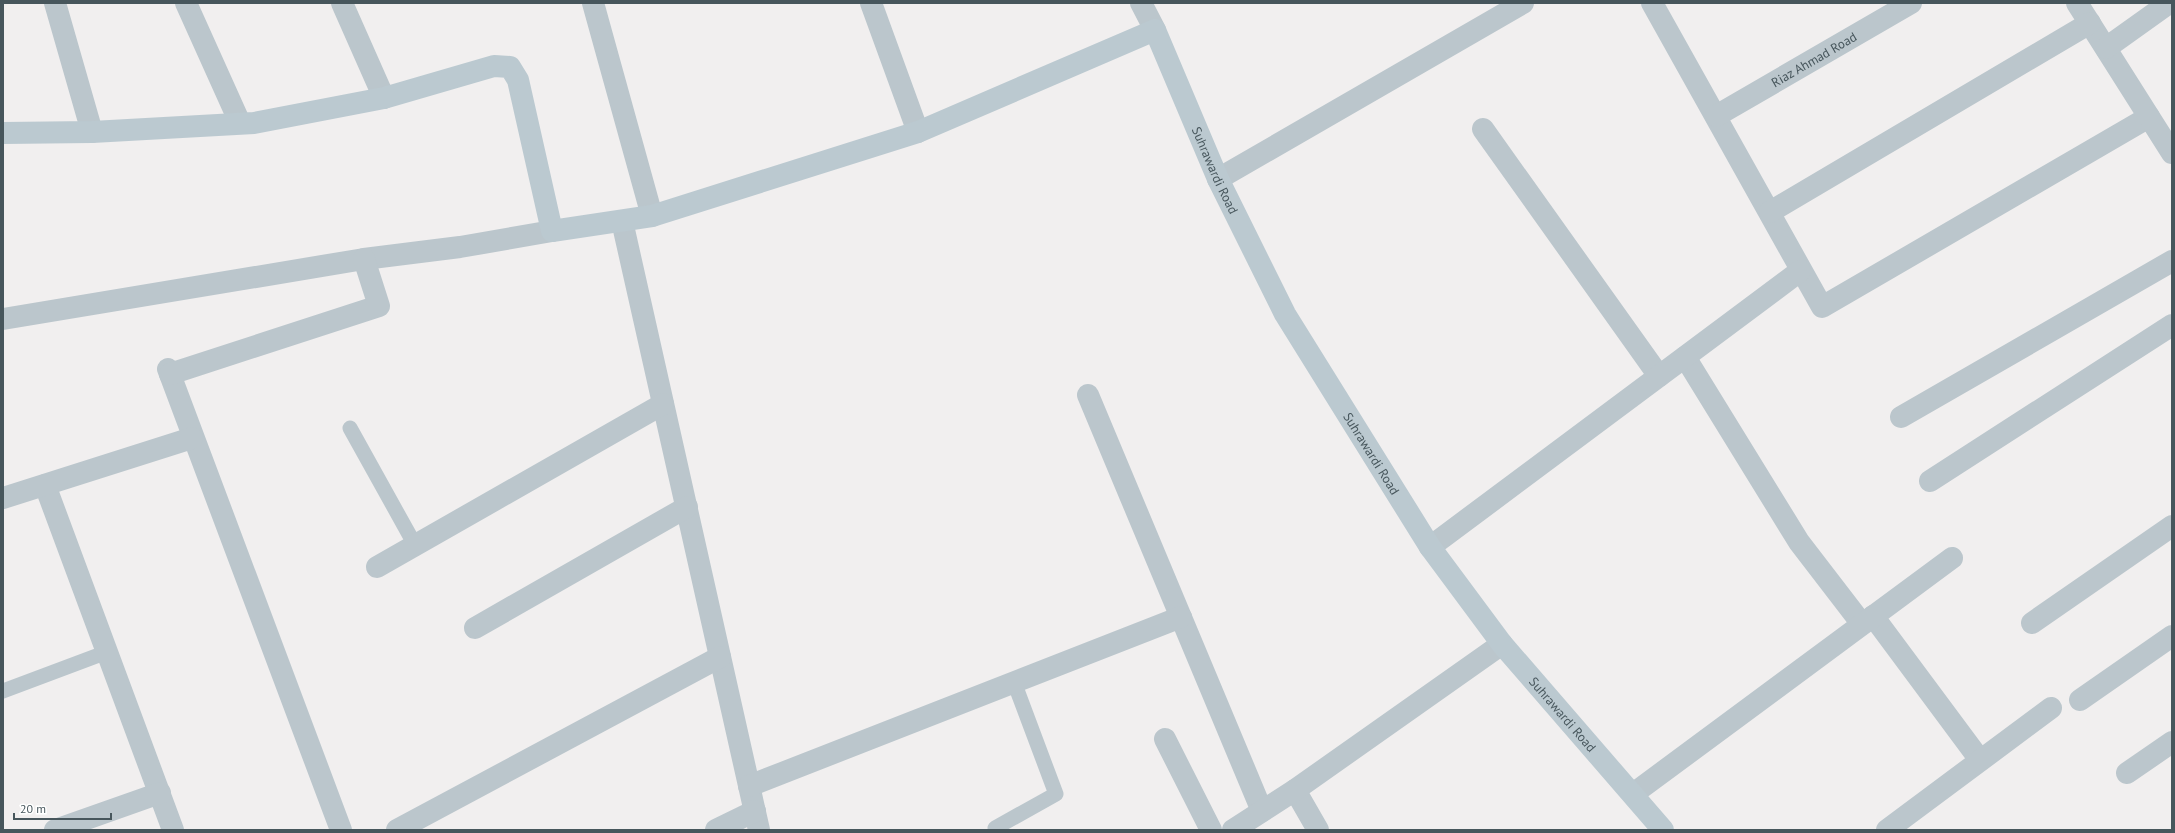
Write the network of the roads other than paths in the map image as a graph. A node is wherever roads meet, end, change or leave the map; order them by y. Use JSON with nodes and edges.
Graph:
{"nodes":[{"id":1,"x":55,"y":3,"type":"edge"},
{"id":2,"x":186,"y":3,"type":"edge"},
{"id":3,"x":342,"y":3,"type":"edge"},
{"id":4,"x":593,"y":3,"type":"edge"},
{"id":5,"x":871,"y":3,"type":"edge"},
{"id":6,"x":1142,"y":3,"type":"edge"},
{"id":7,"x":1523,"y":3,"type":"edge"},
{"id":8,"x":1652,"y":3,"type":"edge"},
{"id":9,"x":1911,"y":3,"type":"edge"},
{"id":10,"x":2077,"y":3,"type":"edge"},
{"id":11,"x":2169,"y":3,"type":"edge"},
{"id":12,"x":2090,"y":23,"type":"junction"},
{"id":13,"x":1155,"y":30,"type":"junction"},
{"id":14,"x":2106,"y":48,"type":"junction"},
{"id":15,"x":384,"y":98,"type":"junction"},
{"id":16,"x":1716,"y":116,"type":"junction"},
{"id":17,"x":240,"y":123,"type":"junction"},
{"id":18,"x":2160,"y":124,"type":"edge"},
{"id":19,"x":1483,"y":129,"type":"dead end"},
{"id":20,"x":92,"y":132,"type":"junction"},
{"id":21,"x":918,"y":132,"type":"junction"},
{"id":22,"x":3,"y":133,"type":"edge"},
{"id":23,"x":2172,"y":153,"type":"edge"},
{"id":24,"x":1218,"y":179,"type":"junction"},
{"id":25,"x":1770,"y":212,"type":"junction"},
{"id":26,"x":652,"y":216,"type":"junction"},
{"id":27,"x":622,"y":222,"type":"junction"},
{"id":28,"x":552,"y":231,"type":"junction"},
{"id":29,"x":364,"y":259,"type":"junction"},
{"id":30,"x":2172,"y":261,"type":"edge"},
{"id":31,"x":1800,"y":271,"type":"junction"},
{"id":32,"x":3,"y":319,"type":"edge"},
{"id":33,"x":2172,"y":325,"type":"edge"},
{"id":34,"x":1685,"y":357,"type":"junction"},
{"id":35,"x":1659,"y":376,"type":"junction"},
{"id":36,"x":1088,"y":395,"type":"dead end"},
{"id":37,"x":663,"y":404,"type":"junction"},
{"id":38,"x":1901,"y":417,"type":"dead end"},
{"id":39,"x":350,"y":428,"type":"dead end"},
{"id":40,"x":192,"y":438,"type":"junction"},
{"id":41,"x":1930,"y":481,"type":"dead end"},
{"id":42,"x":45,"y":485,"type":"junction"},
{"id":43,"x":3,"y":498,"type":"edge"},
{"id":44,"x":687,"y":507,"type":"junction"},
{"id":45,"x":2172,"y":526,"type":"edge"},
{"id":46,"x":415,"y":545,"type":"junction"},
{"id":47,"x":1430,"y":547,"type":"junction"},
{"id":48,"x":1952,"y":558,"type":"dead end"},
{"id":49,"x":377,"y":566,"type":"dead end"},
{"id":50,"x":1181,"y":617,"type":"junction"},
{"id":51,"x":1868,"y":620,"type":"junction"},
{"id":52,"x":2032,"y":623,"type":"dead end"},
{"id":53,"x":475,"y":628,"type":"dead end"},
{"id":54,"x":2172,"y":636,"type":"edge"},
{"id":55,"x":1502,"y":644,"type":"junction"},
{"id":56,"x":107,"y":652,"type":"junction"},
{"id":57,"x":720,"y":657,"type":"junction"},
{"id":58,"x":1014,"y":682,"type":"junction"},
{"id":59,"x":3,"y":691,"type":"edge"},
{"id":60,"x":2080,"y":700,"type":"dead end"},
{"id":61,"x":2051,"y":708,"type":"dead end"},
{"id":62,"x":1165,"y":739,"type":"dead end"},
{"id":63,"x":2172,"y":742,"type":"edge"},
{"id":64,"x":1980,"y":760,"type":"junction"},
{"id":65,"x":2127,"y":773,"type":"dead end"},
{"id":66,"x":749,"y":786,"type":"junction"},
{"id":67,"x":1295,"y":790,"type":"junction"},
{"id":68,"x":160,"y":793,"type":"junction"},
{"id":69,"x":1632,"y":794,"type":"junction"},
{"id":70,"x":1262,"y":811,"type":"junction"},
{"id":71,"x":757,"y":820,"type":"edge"},
{"id":72,"x":995,"y":828,"type":"dead end"},
{"id":73,"x":55,"y":830,"type":"edge"},
{"id":74,"x":173,"y":830,"type":"edge"},
{"id":75,"x":341,"y":830,"type":"edge"},
{"id":76,"x":397,"y":830,"type":"edge"},
{"id":77,"x":716,"y":830,"type":"edge"},
{"id":78,"x":1211,"y":830,"type":"edge"},
{"id":79,"x":1233,"y":830,"type":"edge"},
{"id":80,"x":1318,"y":830,"type":"edge"},
{"id":81,"x":1663,"y":830,"type":"edge"},
{"id":82,"x":1886,"y":830,"type":"edge"}],
"edges":[{"from":1,"to":20,"type":"street"},
{"from":2,"to":17,"type":"street"},
{"from":3,"to":15,"type":"street"},
{"from":4,"to":26,"type":"street"},
{"from":5,"to":21,"type":"street"},
{"from":6,"to":13,"type":"street"},
{"from":7,"to":24,"type":"street"},
{"from":8,"to":16,"type":"street"},
{"from":9,"to":16,"type":"street","name":"Riaz Ahmad Road"},
{"from":10,"to":12,"type":"street"},
{"from":11,"to":14,"type":"street"},
{"from":12,"to":14,"type":"street"},
{"from":12,"to":25,"type":"street"},
{"from":13,"to":21,"type":"street"},
{"from":13,"to":24,"type":"street","name":"Suhrawardi Road"},
{"from":14,"to":18,"type":"street"},
{"from":15,"to":17,"type":"street"},
{"from":15,"to":28,"type":"street"},
{"from":16,"to":25,"type":"street"},
{"from":17,"to":20,"type":"street"},
{"from":18,"to":23,"type":"street"},
{"from":18,"to":31,"type":"street"},
{"from":19,"to":35,"type":"street"},
{"from":20,"to":22,"type":"street"},
{"from":21,"to":26,"type":"street"},
{"from":24,"to":47,"type":"street","name":"Suhrawardi Road"},
{"from":25,"to":31,"type":"street"},
{"from":26,"to":27,"type":"street"},
{"from":27,"to":28,"type":"street"},
{"from":27,"to":37,"type":"street"},
{"from":28,"to":29,"type":"street"},
{"from":29,"to":32,"type":"street"},
{"from":29,"to":40,"type":"street"},
{"from":30,"to":38,"type":"street"},
{"from":31,"to":34,"type":"street"},
{"from":33,"to":41,"type":"street"},
{"from":34,"to":35,"type":"street"},
{"from":34,"to":51,"type":"street"},
{"from":35,"to":47,"type":"street"},
{"from":36,"to":50,"type":"street"},
{"from":37,"to":44,"type":"street"},
{"from":37,"to":46,"type":"street"},
{"from":39,"to":46,"type":"lane"},
{"from":40,"to":42,"type":"street"},
{"from":40,"to":75,"type":"street"},
{"from":42,"to":43,"type":"street"},
{"from":42,"to":56,"type":"street"},
{"from":44,"to":53,"type":"street"},
{"from":44,"to":57,"type":"street"},
{"from":45,"to":52,"type":"street"},
{"from":46,"to":49,"type":"street"},
{"from":47,"to":55,"type":"street","name":"Suhrawardi Road"},
{"from":48,"to":51,"type":"street"},
{"from":50,"to":58,"type":"street"},
{"from":50,"to":70,"type":"street"},
{"from":51,"to":64,"type":"street"},
{"from":51,"to":69,"type":"street"},
{"from":54,"to":60,"type":"street"},
{"from":55,"to":67,"type":"street"},
{"from":55,"to":69,"type":"street","name":"Suhrawardi Road"},
{"from":56,"to":59,"type":"lane"},
{"from":56,"to":68,"type":"street"},
{"from":57,"to":66,"type":"street"},
{"from":57,"to":76,"type":"street"},
{"from":58,"to":66,"type":"street"},
{"from":58,"to":72,"type":"lane"},
{"from":61,"to":64,"type":"street"},
{"from":62,"to":78,"type":"street"},
{"from":63,"to":65,"type":"street"},
{"from":64,"to":82,"type":"street"},
{"from":66,"to":71,"type":"street"},
{"from":67,"to":70,"type":"street"},
{"from":67,"to":80,"type":"street"},
{"from":68,"to":73,"type":"street"},
{"from":68,"to":74,"type":"street"},
{"from":69,"to":81,"type":"street","name":"Suhrawardi Road"},
{"from":70,"to":79,"type":"street"},
{"from":71,"to":77,"type":"street"}]}
